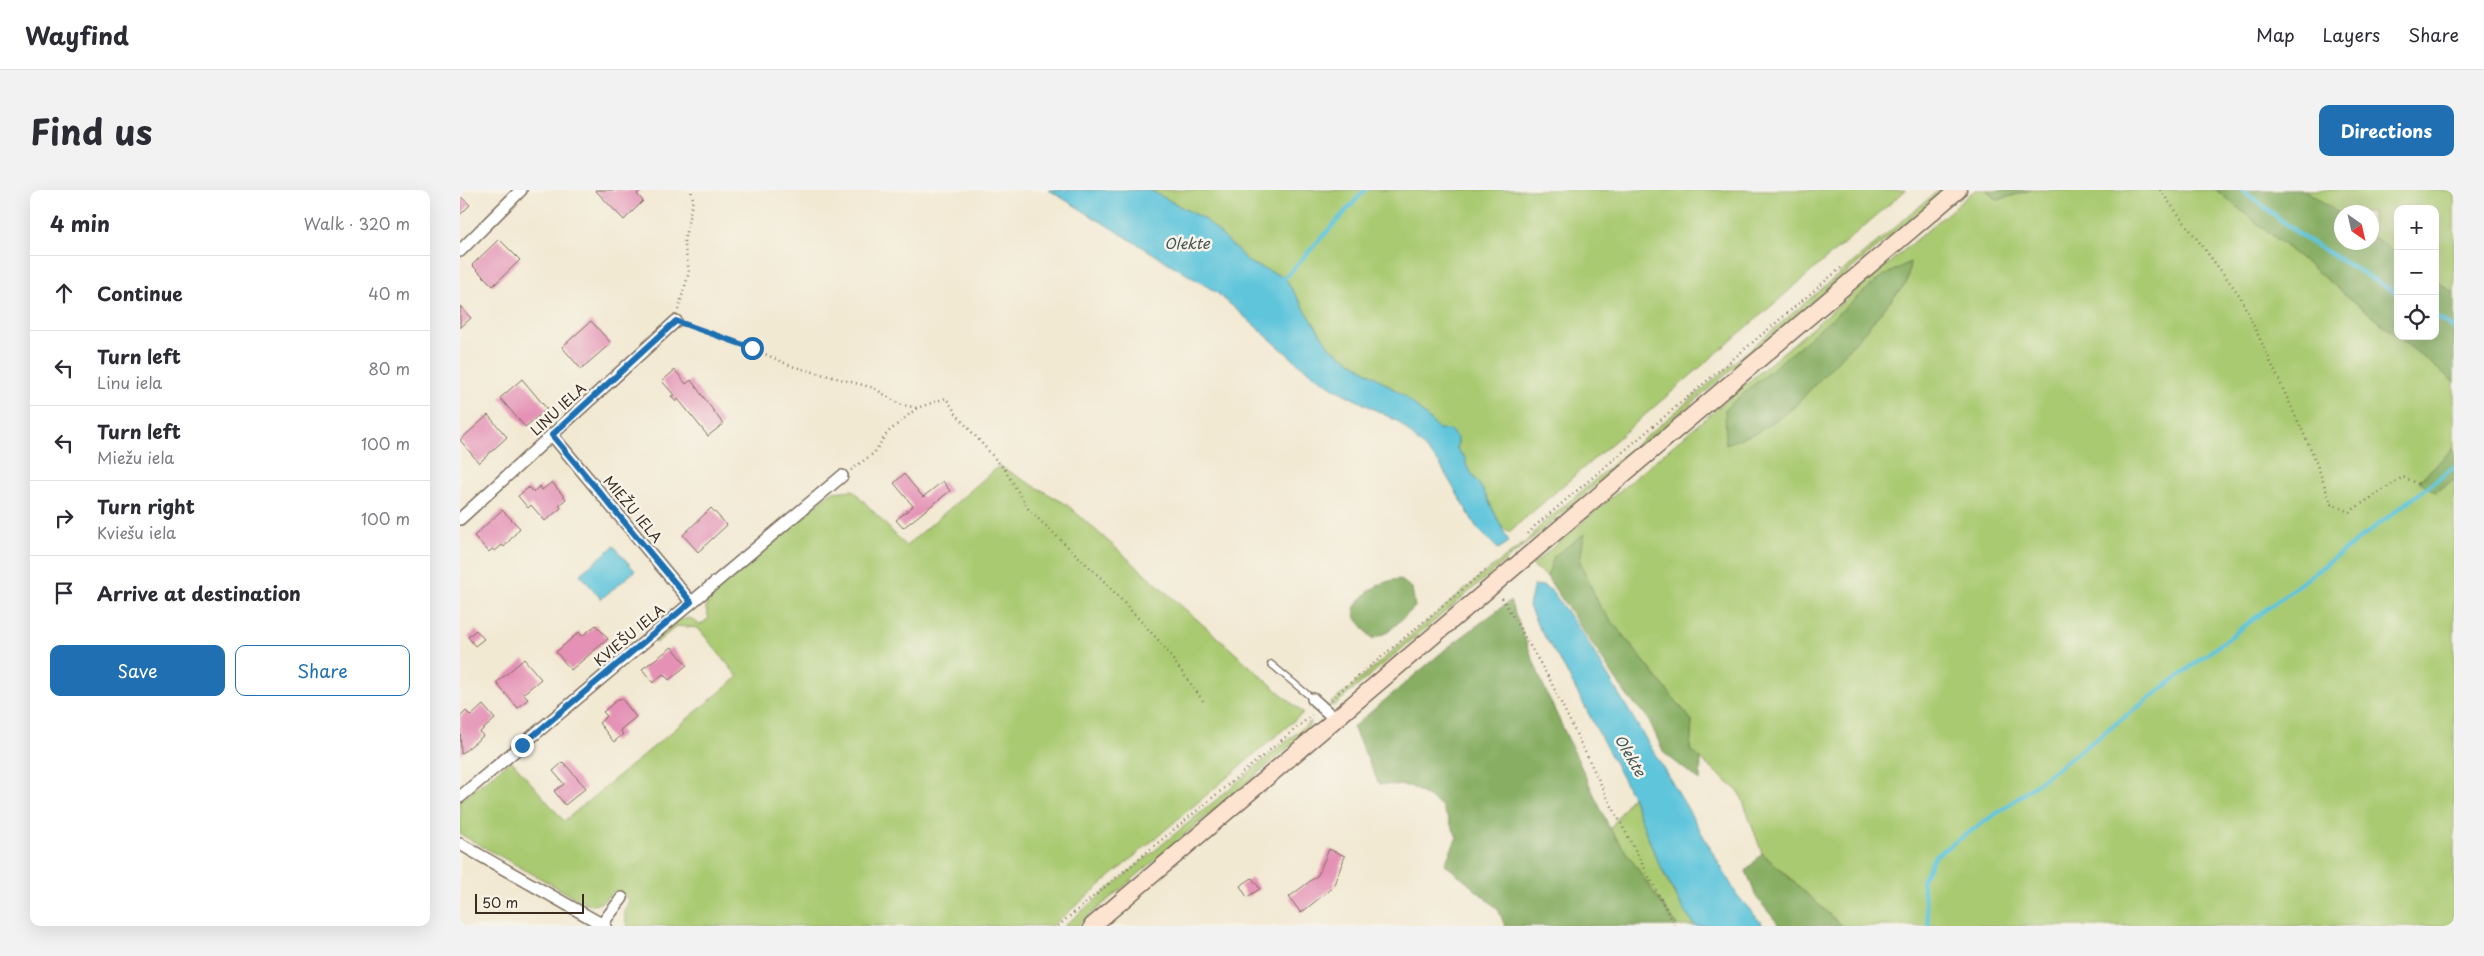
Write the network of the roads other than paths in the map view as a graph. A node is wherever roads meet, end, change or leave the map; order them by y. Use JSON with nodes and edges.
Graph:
{"nodes":[{"id":1,"x":521,"y":190,"type":"edge"},
{"id":2,"x":1958,"y":190,"type":"edge"},
{"id":3,"x":460,"y":251,"type":"edge"},
{"id":4,"x":676,"y":321,"type":"road end"},
{"id":5,"x":552,"y":435,"type":"junction"},
{"id":6,"x":842,"y":476,"type":"road end"},
{"id":7,"x":460,"y":519,"type":"edge"},
{"id":8,"x":691,"y":602,"type":"junction"},
{"id":9,"x":1271,"y":664,"type":"dead end"},
{"id":10,"x":1317,"y":703,"type":"joint"},
{"id":11,"x":1336,"y":720,"type":"junction"},
{"id":12,"x":460,"y":798,"type":"edge"},
{"id":13,"x":462,"y":848,"type":"edge"},
{"id":14,"x":622,"y":898,"type":"dead end"},
{"id":15,"x":603,"y":925,"type":"edge"},
{"id":16,"x":1092,"y":926,"type":"edge"}],
"edges":[{"from":1,"to":3,"type":"street"},
{"from":2,"to":11,"type":"main road"},
{"from":4,"to":5,"type":"street","name":"LINU IELA"},
{"from":5,"to":7,"type":"street","name":"LINU IELA"},
{"from":5,"to":8,"type":"street","name":"MIEŽU IELA"},
{"from":6,"to":8,"type":"street","name":"KVIEŠU IELA"},
{"from":8,"to":12,"type":"street","name":"KVIEŠU IELA"},
{"from":9,"to":10,"type":"lane"},
{"from":10,"to":11,"type":"street"},
{"from":11,"to":16,"type":"main road"},
{"from":13,"to":15,"type":"street"},
{"from":14,"to":15,"type":"street"}]}
